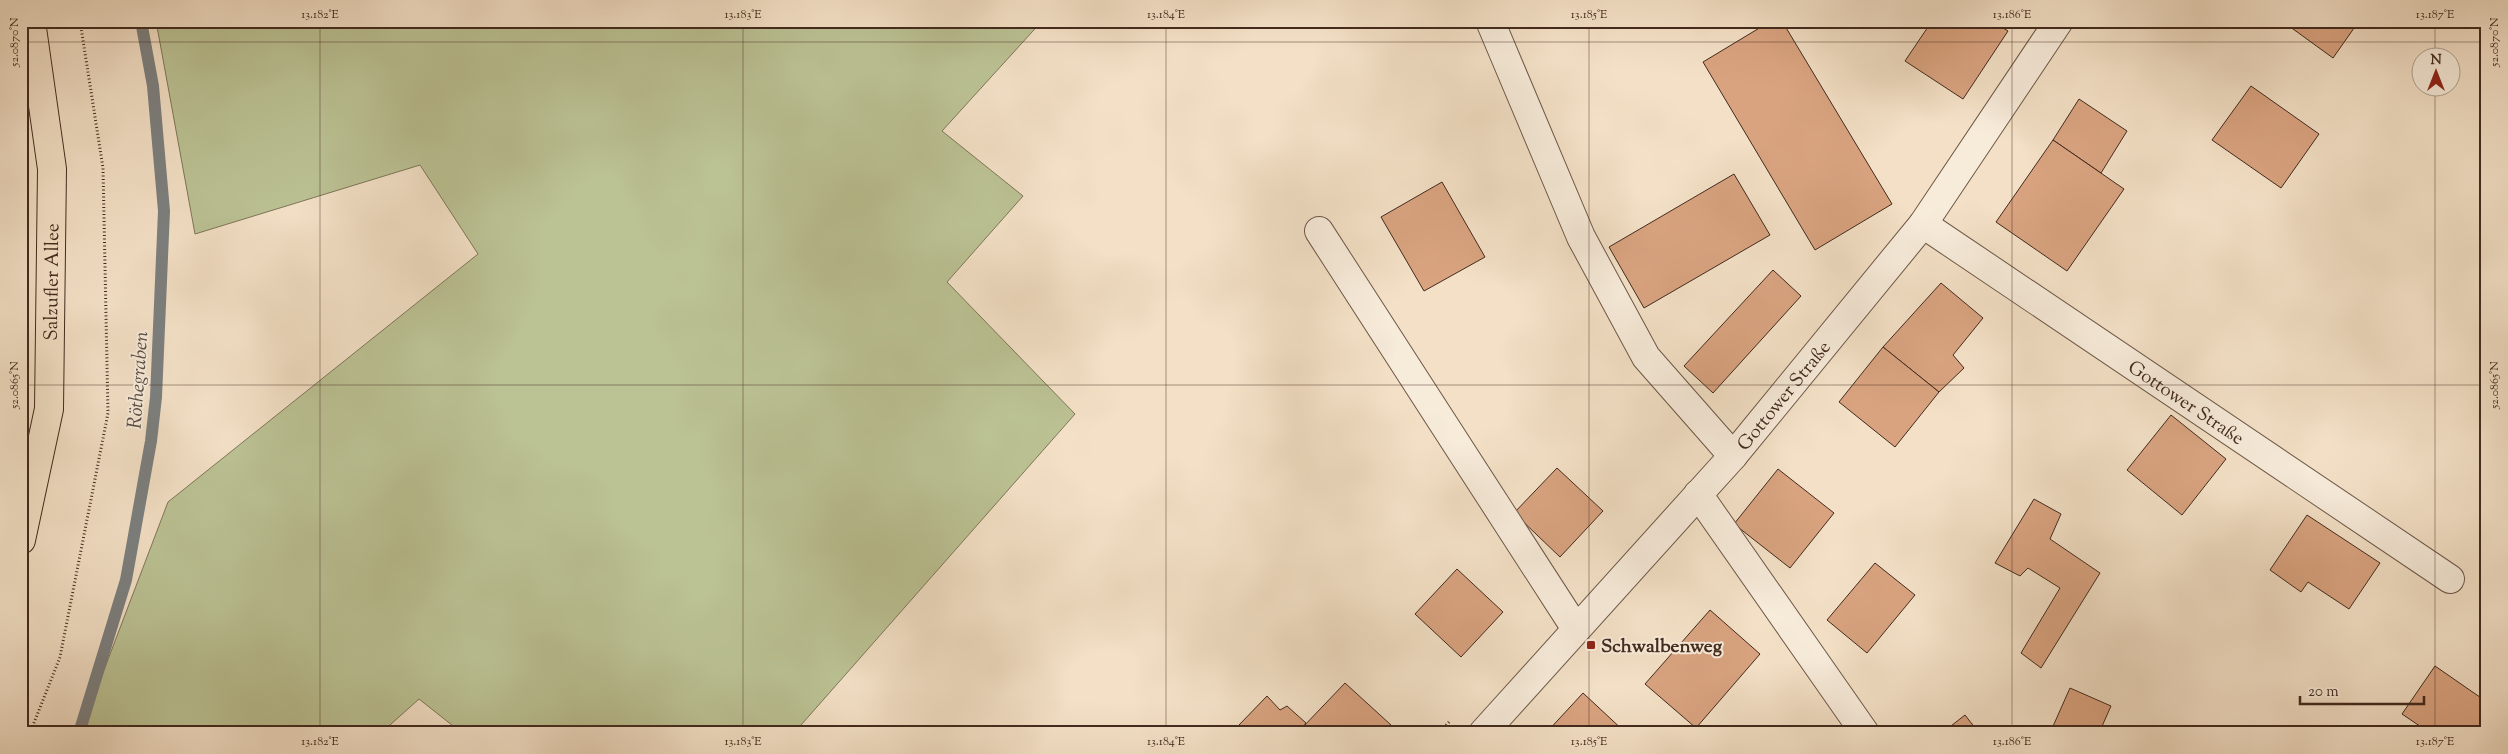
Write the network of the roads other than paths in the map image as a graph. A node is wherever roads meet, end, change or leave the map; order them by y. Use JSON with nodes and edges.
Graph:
{"nodes":[{"id":1,"x":31,"y":21,"type":"edge"},
{"id":2,"x":1490,"y":21,"type":"edge"},
{"id":3,"x":2059,"y":21,"type":"edge"},
{"id":4,"x":1923,"y":224,"type":"junction"},
{"id":5,"x":1318,"y":231,"type":"dead end"},
{"id":6,"x":1733,"y":456,"type":"junction"},
{"id":7,"x":1698,"y":494,"type":"junction"},
{"id":8,"x":21,"y":540,"type":"edge"},
{"id":9,"x":2450,"y":578,"type":"dead end"},
{"id":10,"x":1576,"y":629,"type":"junction"},
{"id":11,"x":1489,"y":731,"type":"edge"},
{"id":12,"x":1865,"y":733,"type":"edge"}],
"edges":[{"from":1,"to":8,"type":"main road","name":"Salzufler Allee"},
{"from":2,"to":6,"type":"street"},
{"from":3,"to":4,"type":"street","name":"Gottower Straße"},
{"from":4,"to":6,"type":"street","name":"Gottower Straße"},
{"from":4,"to":9,"type":"street","name":"Gottower Straße"},
{"from":5,"to":10,"type":"street"},
{"from":6,"to":7,"type":"street","name":"Gottower Straße"},
{"from":7,"to":10,"type":"street","name":"Gottower Straße"},
{"from":7,"to":12,"type":"street"},
{"from":10,"to":11,"type":"street","name":"Gottower Straße"}]}
